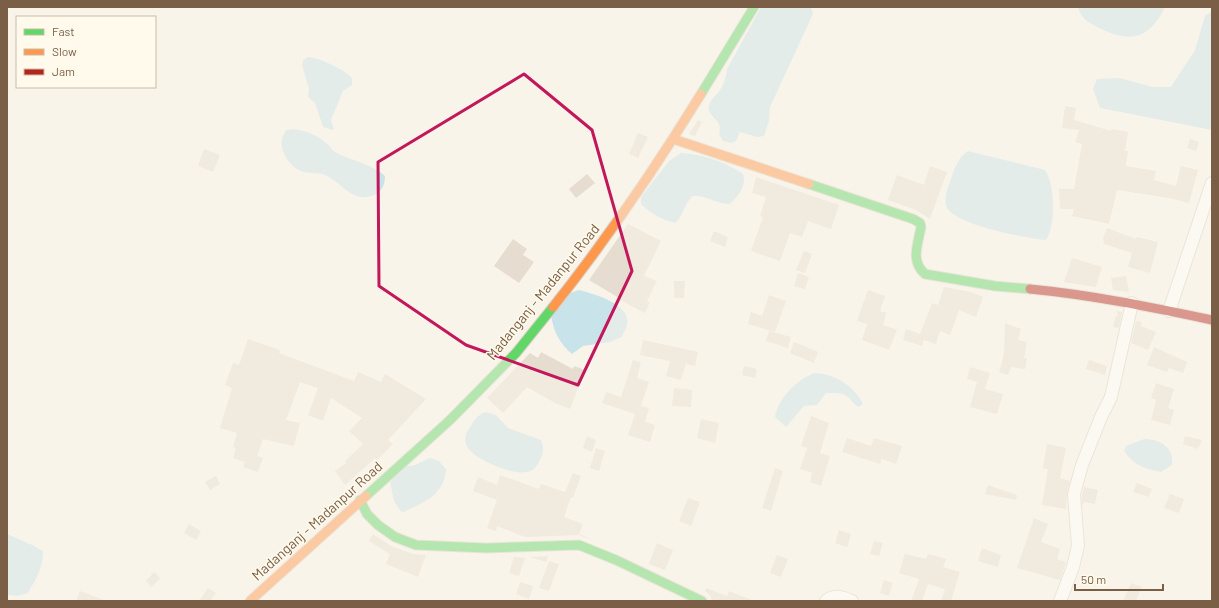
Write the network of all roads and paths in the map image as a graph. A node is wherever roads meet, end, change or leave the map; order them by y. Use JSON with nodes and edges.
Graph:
{"nodes":[{"id":1,"x":754,"y":7,"type":"edge"},
{"id":2,"x":673,"y":139,"type":"junction"},
{"id":3,"x":1212,"y":183,"type":"edge"},
{"id":4,"x":1132,"y":303,"type":"junction"},
{"id":5,"x":1170,"y":311,"type":"junction"},
{"id":6,"x":1212,"y":320,"type":"edge"},
{"id":7,"x":360,"y":500,"type":"junction"},
{"id":8,"x":250,"y":601,"type":"edge"},
{"id":9,"x":702,"y":601,"type":"edge"},
{"id":10,"x":826,"y":601,"type":"edge"},
{"id":11,"x":852,"y":601,"type":"edge"},
{"id":12,"x":1060,"y":601,"type":"edge"}],
"edges":[{"from":1,"to":2,"type":"street","name":"Madanganj - Madanpur Road"},
{"from":2,"to":4,"type":"street"},
{"from":2,"to":7,"type":"street","name":"Madanganj - Madanpur Road"},
{"from":3,"to":5,"type":"street"},
{"from":4,"to":5,"type":"street"},
{"from":4,"to":12,"type":"street"},
{"from":5,"to":6,"type":"street"},
{"from":7,"to":8,"type":"street","name":"Madanganj - Madanpur Road"},
{"from":7,"to":9,"type":"street"},
{"from":10,"to":11,"type":"street"}]}
